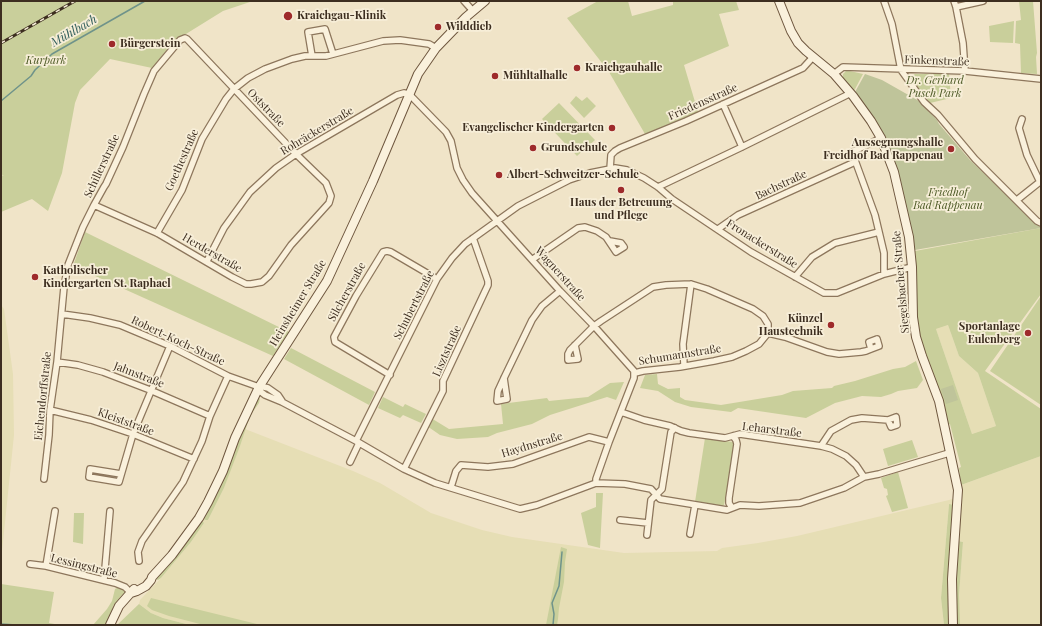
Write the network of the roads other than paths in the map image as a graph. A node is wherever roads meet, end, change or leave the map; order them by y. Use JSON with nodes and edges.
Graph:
{"nodes":[{"id":1,"x":464,"y":1,"type":"edge"},
{"id":2,"x":485,"y":1,"type":"edge"},
{"id":3,"x":779,"y":1,"type":"edge"},
{"id":4,"x":884,"y":1,"type":"edge"},
{"id":5,"x":954,"y":1,"type":"edge"},
{"id":6,"x":983,"y":1,"type":"edge"},
{"id":7,"x":956,"y":7,"type":"junction"},
{"id":8,"x":473,"y":11,"type":"junction"},
{"id":9,"x":185,"y":38,"type":"joint"},
{"id":10,"x":436,"y":48,"type":"junction"},
{"id":11,"x":333,"y":54,"type":"junction"},
{"id":12,"x":312,"y":56,"type":"junction"},
{"id":13,"x":813,"y":57,"type":"junction"},
{"id":14,"x":901,"y":70,"type":"junction"},
{"id":15,"x":965,"y":71,"type":"junction"},
{"id":16,"x":834,"y":74,"type":"junction"},
{"id":17,"x":1041,"y":79,"type":"edge"},
{"id":18,"x":234,"y":89,"type":"junction"},
{"id":19,"x":851,"y":93,"type":"junction"},
{"id":20,"x":409,"y":94,"type":"junction"},
{"id":21,"x":723,"y":104,"type":"junction"},
{"id":22,"x":1022,"y":119,"type":"dead end"},
{"id":23,"x":881,"y":138,"type":"junction"},
{"id":24,"x":742,"y":147,"type":"junction"},
{"id":25,"x":296,"y":154,"type":"junction"},
{"id":26,"x":855,"y":162,"type":"junction"},
{"id":27,"x":610,"y":169,"type":"junction"},
{"id":28,"x":1040,"y":182,"type":"edge"},
{"id":29,"x":658,"y":186,"type":"junction"},
{"id":30,"x":331,"y":194,"type":"joint"},
{"id":31,"x":1017,"y":200,"type":"junction"},
{"id":32,"x":94,"y":205,"type":"junction"},
{"id":33,"x":497,"y":221,"type":"junction"},
{"id":34,"x":1041,"y":223,"type":"edge"},
{"id":35,"x":718,"y":229,"type":"junction"},
{"id":36,"x":879,"y":232,"type":"junction"},
{"id":37,"x":157,"y":233,"type":"junction"},
{"id":38,"x":473,"y":238,"type":"junction"},
{"id":39,"x":610,"y":241,"type":"dead end"},
{"id":40,"x":533,"y":259,"type":"junction"},
{"id":41,"x":208,"y":262,"type":"junction"},
{"id":42,"x":912,"y":267,"type":"junction"},
{"id":43,"x":884,"y":274,"type":"junction"},
{"id":44,"x":795,"y":276,"type":"junction"},
{"id":45,"x":437,"y":279,"type":"junction"},
{"id":46,"x":691,"y":284,"type":"junction"},
{"id":47,"x":560,"y":291,"type":"junction"},
{"id":48,"x":62,"y":314,"type":"junction"},
{"id":49,"x":594,"y":326,"type":"junction"},
{"id":50,"x":768,"y":333,"type":"junction"},
{"id":51,"x":575,"y":345,"type":"dead end"},
{"id":52,"x":170,"y":346,"type":"junction"},
{"id":53,"x":871,"y":349,"type":"dead end"},
{"id":54,"x":57,"y":362,"type":"junction"},
{"id":55,"x":684,"y":366,"type":"junction"},
{"id":56,"x":634,"y":373,"type":"junction"},
{"id":57,"x":390,"y":375,"type":"junction"},
{"id":58,"x":228,"y":376,"type":"junction"},
{"id":59,"x":504,"y":378,"type":"dead end"},
{"id":60,"x":259,"y":387,"type":"junction"},
{"id":61,"x":150,"y":390,"type":"junction"},
{"id":62,"x":50,"y":410,"type":"junction"},
{"id":63,"x":621,"y":412,"type":"junction"},
{"id":64,"x":210,"y":416,"type":"junction"},
{"id":65,"x":888,"y":420,"type":"dead end"},
{"id":66,"x":675,"y":428,"type":"junction"},
{"id":67,"x":133,"y":434,"type":"junction"},
{"id":68,"x":733,"y":436,"type":"junction"},
{"id":69,"x":358,"y":442,"type":"junction"},
{"id":70,"x":609,"y":442,"type":"junction"},
{"id":71,"x":821,"y":446,"type":"junction"},
{"id":72,"x":949,"y":453,"type":"junction"},
{"id":73,"x":194,"y":459,"type":"junction"},
{"id":74,"x":350,"y":462,"type":"dead end"},
{"id":75,"x":404,"y":469,"type":"junction"},
{"id":76,"x":121,"y":474,"type":"junction"},
{"id":77,"x":864,"y":477,"type":"junction"},
{"id":78,"x":44,"y":479,"type":"dead end"},
{"id":79,"x":596,"y":482,"type":"junction"},
{"id":80,"x":451,"y":487,"type":"junction"},
{"id":81,"x":656,"y":495,"type":"junction"},
{"id":82,"x":695,"y":505,"type":"junction"},
{"id":83,"x":732,"y":508,"type":"junction"},
{"id":84,"x":55,"y":511,"type":"dead end"},
{"id":85,"x":110,"y":511,"type":"dead end"},
{"id":86,"x":620,"y":520,"type":"dead end"},
{"id":87,"x":648,"y":523,"type":"junction"},
{"id":88,"x":690,"y":534,"type":"dead end"},
{"id":89,"x":647,"y":535,"type":"dead end"},
{"id":90,"x":139,"y":561,"type":"dead end"},
{"id":91,"x":30,"y":564,"type":"dead end"},
{"id":92,"x":46,"y":566,"type":"junction"},
{"id":93,"x":104,"y":580,"type":"junction"},
{"id":94,"x":131,"y":593,"type":"junction"},
{"id":95,"x":110,"y":625,"type":"edge"},
{"id":96,"x":953,"y":625,"type":"edge"}],
"edges":[{"from":1,"to":8,"type":"street"},
{"from":2,"to":8,"type":"street","name":"Heinsheimer Straße"},
{"from":3,"to":13,"type":"street","name":"Siegelsbacher Straße"},
{"from":4,"to":14,"type":"street"},
{"from":5,"to":7,"type":"street"},
{"from":6,"to":7,"type":"street"},
{"from":7,"to":15,"type":"street"},
{"from":8,"to":10,"type":"street","name":"Heinsheimer Straße"},
{"from":9,"to":18,"type":"street","name":"Oststraße"},
{"from":9,"to":32,"type":"street","name":"Schillerstraße"},
{"from":10,"to":11,"type":"street","name":"Goethestraße"},
{"from":10,"to":20,"type":"street","name":"Heinsheimer Straße"},
{"from":11,"to":12,"type":"street","name":"Goethestraße"},
{"from":11,"to":12,"type":"street"},
{"from":12,"to":18,"type":"street","name":"Goethestraße"},
{"from":13,"to":16,"type":"street","name":"Siegelsbacher Straße"},
{"from":13,"to":21,"type":"street","name":"Friedensstraße"},
{"from":14,"to":15,"type":"street","name":"Finkenstraße"},
{"from":14,"to":16,"type":"street","name":"Finkenstraße"},
{"from":14,"to":31,"type":"street"},
{"from":15,"to":17,"type":"street","name":"Finkenstraße"},
{"from":16,"to":19,"type":"street","name":"Siegelsbacher Straße"},
{"from":18,"to":25,"type":"street","name":"Oststraße"},
{"from":18,"to":37,"type":"street","name":"Goethestraße"},
{"from":19,"to":23,"type":"street","name":"Siegelsbacher Straße"},
{"from":19,"to":24,"type":"street"},
{"from":20,"to":25,"type":"street","name":"Rohräckerstraße"},
{"from":20,"to":33,"type":"street","name":"Wagnerstraße"},
{"from":20,"to":60,"type":"street","name":"Heinsheimer Straße"},
{"from":21,"to":24,"type":"street"},
{"from":21,"to":27,"type":"street","name":"Friedensstraße"},
{"from":22,"to":28,"type":"street"},
{"from":23,"to":26,"type":"street"},
{"from":23,"to":42,"type":"street","name":"Siegelsbacher Straße"},
{"from":24,"to":29,"type":"street"},
{"from":25,"to":30,"type":"street","name":"Oststraße"},
{"from":25,"to":41,"type":"street","name":"Rohräckerstraße"},
{"from":26,"to":35,"type":"street","name":"Bachstraße"},
{"from":26,"to":36,"type":"street"},
{"from":27,"to":29,"type":"street","name":"Fronackerstraße"},
{"from":27,"to":33,"type":"street","name":"Schubertstraße"},
{"from":28,"to":31,"type":"street"},
{"from":29,"to":35,"type":"street","name":"Fronackerstraße"},
{"from":30,"to":41,"type":"street","name":"Herderstraße"},
{"from":31,"to":34,"type":"street"},
{"from":32,"to":37,"type":"street","name":"Herderstraße"},
{"from":32,"to":48,"type":"street","name":"Schillerstraße"},
{"from":33,"to":38,"type":"street","name":"Schubertstraße"},
{"from":33,"to":40,"type":"street","name":"Wagnerstraße"},
{"from":35,"to":44,"type":"street","name":"Fronackerstraße"},
{"from":36,"to":43,"type":"street"},
{"from":36,"to":44,"type":"street"},
{"from":37,"to":41,"type":"street","name":"Herderstraße"},
{"from":38,"to":45,"type":"street","name":"Schubertstraße"},
{"from":38,"to":75,"type":"street","name":"Lisztstraße"},
{"from":39,"to":40,"type":"street"},
{"from":40,"to":47,"type":"street","name":"Wagnerstraße"},
{"from":42,"to":43,"type":"street","name":"Fronackerstraße"},
{"from":42,"to":72,"type":"street","name":"Siegelsbacher Straße"},
{"from":43,"to":44,"type":"street","name":"Fronackerstraße"},
{"from":45,"to":57,"type":"street","name":"Schubertstraße"},
{"from":45,"to":57,"type":"street","name":"Silcherstraße"},
{"from":46,"to":49,"type":"street"},
{"from":46,"to":50,"type":"street"},
{"from":46,"to":55,"type":"street"},
{"from":47,"to":49,"type":"street","name":"Wagnerstraße"},
{"from":47,"to":59,"type":"street"},
{"from":48,"to":52,"type":"street","name":"Robert-Koch-Straße"},
{"from":48,"to":54,"type":"street","name":"Eichendorffstraße"},
{"from":49,"to":51,"type":"street"},
{"from":49,"to":56,"type":"street","name":"Wagnerstraße"},
{"from":50,"to":53,"type":"street"},
{"from":50,"to":55,"type":"street","name":"Schumannstraße"},
{"from":52,"to":58,"type":"street","name":"Robert-Koch-Straße"},
{"from":52,"to":61,"type":"street"},
{"from":54,"to":61,"type":"street","name":"Jahnstraße"},
{"from":54,"to":62,"type":"street","name":"Eichendorffstraße"},
{"from":55,"to":56,"type":"street","name":"Schumannstraße"},
{"from":56,"to":63,"type":"street"},
{"from":57,"to":69,"type":"street","name":"Schubertstraße"},
{"from":58,"to":60,"type":"street","name":"Robert-Koch-Straße"},
{"from":58,"to":64,"type":"street"},
{"from":60,"to":69,"type":"street","name":"Robert-Koch-Straße"},
{"from":60,"to":94,"type":"street","name":"Heinsheimer Straße"},
{"from":61,"to":64,"type":"street","name":"Jahnstraße"},
{"from":61,"to":67,"type":"street"},
{"from":62,"to":67,"type":"street","name":"Kleiststraße"},
{"from":62,"to":78,"type":"street","name":"Eichendorffstraße"},
{"from":63,"to":66,"type":"street","name":"Leharstraße"},
{"from":63,"to":70,"type":"street"},
{"from":64,"to":73,"type":"street"},
{"from":65,"to":71,"type":"street"},
{"from":66,"to":68,"type":"street","name":"Leharstraße"},
{"from":66,"to":81,"type":"street"},
{"from":67,"to":73,"type":"street","name":"Kleiststraße"},
{"from":67,"to":76,"type":"street"},
{"from":68,"to":71,"type":"street","name":"Leharstraße"},
{"from":68,"to":83,"type":"street"},
{"from":69,"to":74,"type":"street","name":"Schubertstraße"},
{"from":69,"to":75,"type":"street","name":"Robert-Koch-Straße"},
{"from":70,"to":79,"type":"street"},
{"from":70,"to":80,"type":"street","name":"Haydnstraße"},
{"from":71,"to":77,"type":"street","name":"Leharstraße"},
{"from":72,"to":77,"type":"street"},
{"from":72,"to":96,"type":"street","name":"Siegelsbacher Straße"},
{"from":73,"to":90,"type":"street"},
{"from":75,"to":80,"type":"street","name":"Robert-Koch-Straße"},
{"from":76,"to":76,"type":"street"},
{"from":77,"to":83,"type":"street"},
{"from":79,"to":80,"type":"street","name":"Robert-Koch-Straße"},
{"from":79,"to":81,"type":"street"},
{"from":81,"to":82,"type":"street"},
{"from":81,"to":87,"type":"street"},
{"from":82,"to":83,"type":"street"},
{"from":82,"to":88,"type":"street"},
{"from":84,"to":92,"type":"street"},
{"from":85,"to":93,"type":"street"},
{"from":86,"to":87,"type":"street"},
{"from":87,"to":89,"type":"street"},
{"from":91,"to":92,"type":"street","name":"Lessingstraße"},
{"from":92,"to":93,"type":"street","name":"Lessingstraße"},
{"from":93,"to":94,"type":"street","name":"Lessingstraße"},
{"from":94,"to":95,"type":"street","name":"Heinsheimer Straße"}]}
